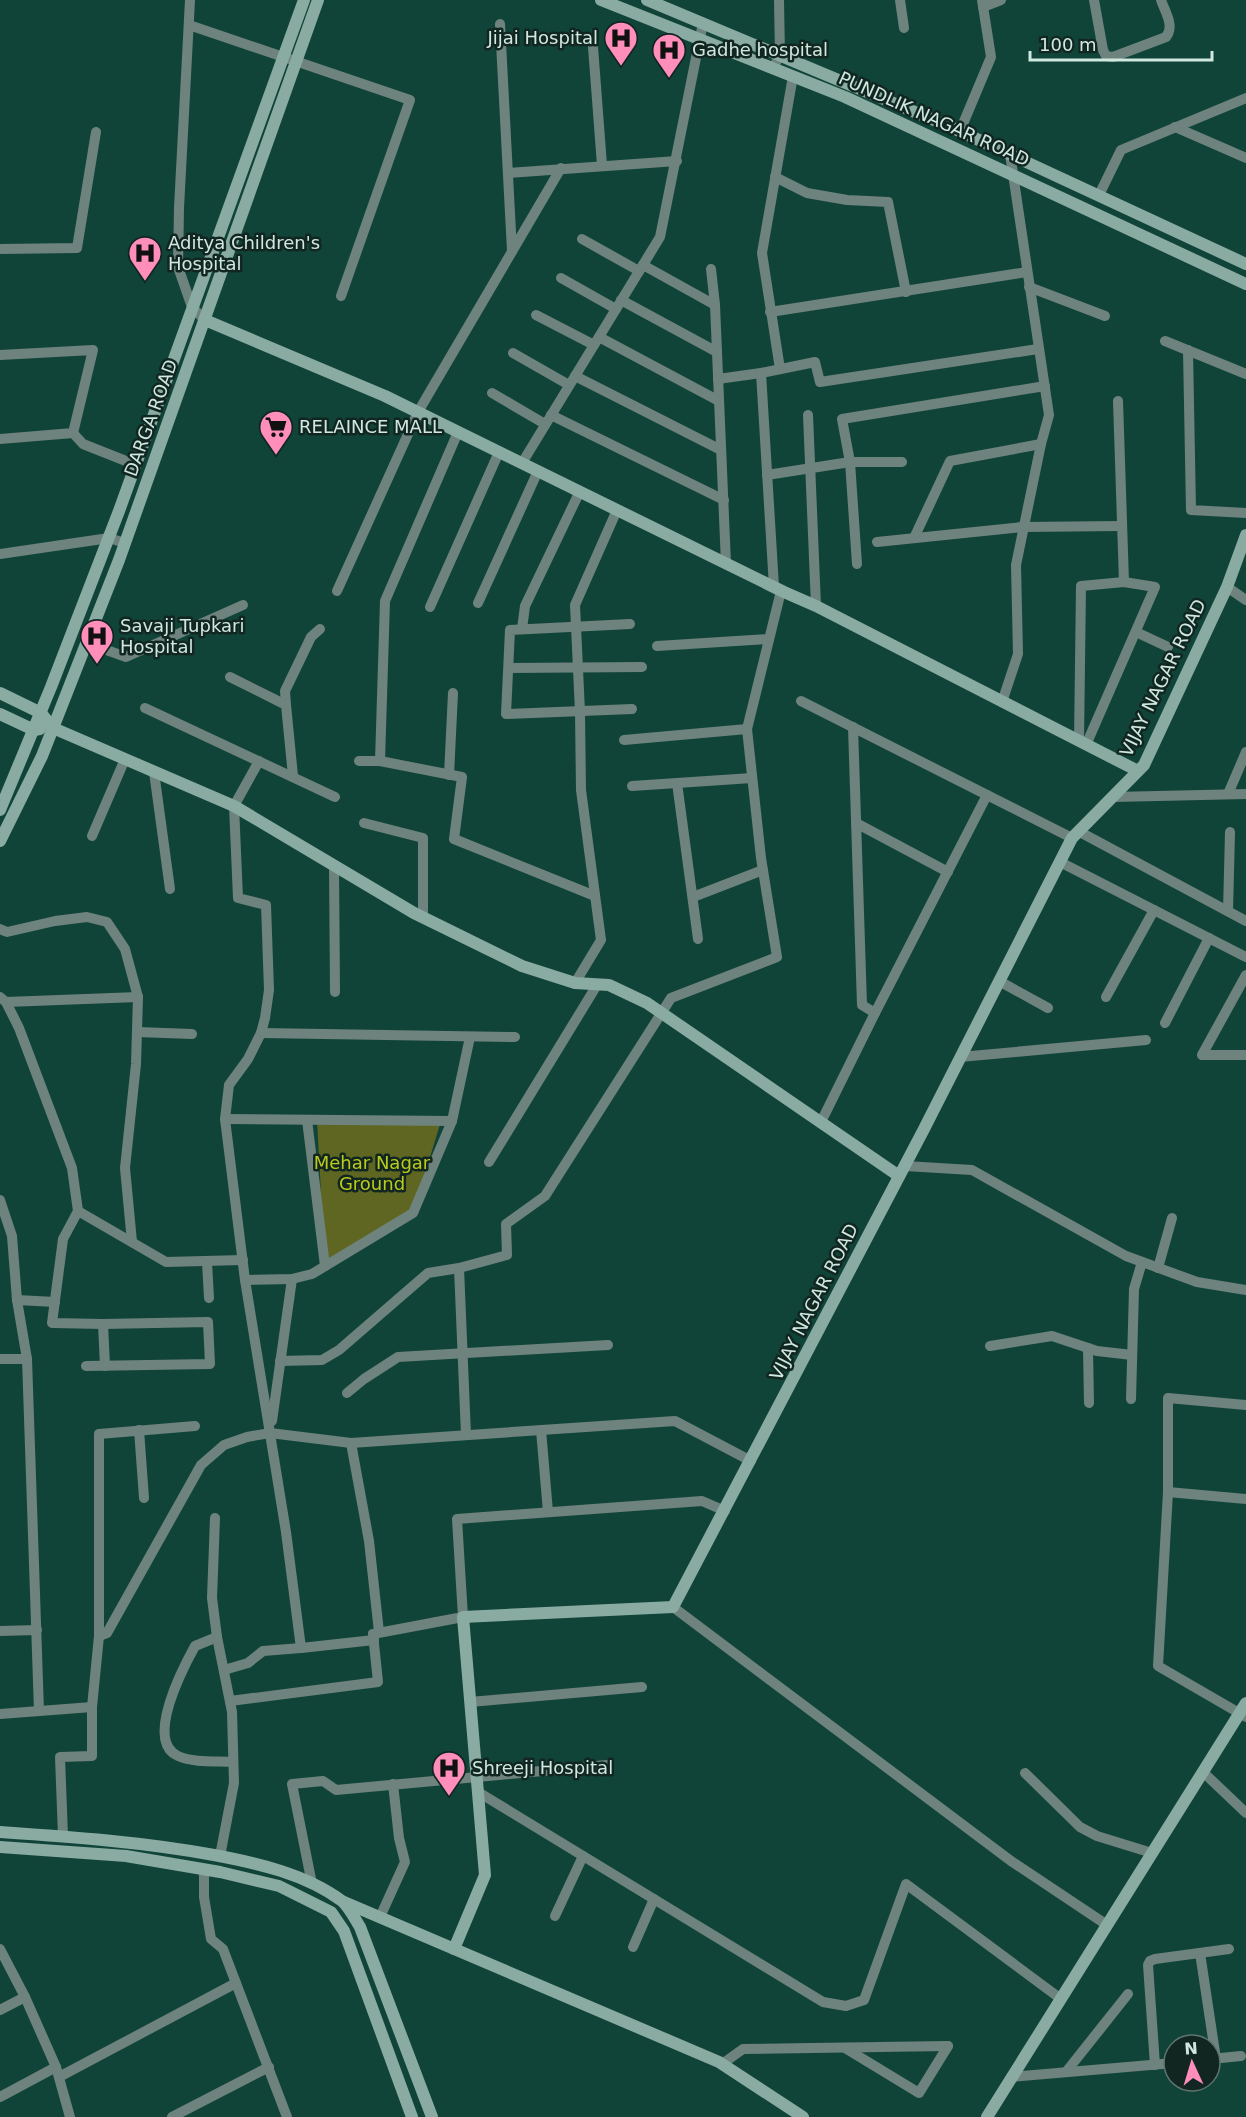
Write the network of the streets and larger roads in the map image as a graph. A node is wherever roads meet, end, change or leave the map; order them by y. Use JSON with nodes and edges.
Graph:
{"nodes":[{"id":1,"x":190,"y":0,"type":"edge"},
{"id":2,"x":304,"y":0,"type":"edge"},
{"id":3,"x":318,"y":0,"type":"edge"},
{"id":4,"x":601,"y":0,"type":"edge"},
{"id":5,"x":649,"y":0,"type":"edge"},
{"id":6,"x":780,"y":0,"type":"edge"},
{"id":7,"x":900,"y":0,"type":"edge"},
{"id":8,"x":1001,"y":0,"type":"edge"},
{"id":9,"x":1094,"y":0,"type":"edge"},
{"id":10,"x":1161,"y":0,"type":"edge"},
{"id":11,"x":982,"y":4,"type":"edge"},
{"id":12,"x":703,"y":23,"type":"junction"},
{"id":13,"x":500,"y":24,"type":"dead end"},
{"id":14,"x":189,"y":25,"type":"junction"},
{"id":15,"x":904,"y":28,"type":"dead end"},
{"id":16,"x":700,"y":39,"type":"junction"},
{"id":17,"x":593,"y":48,"type":"dead end"},
{"id":18,"x":780,"y":55,"type":"junction"},
{"id":19,"x":289,"y":59,"type":"junction"},
{"id":20,"x":773,"y":68,"type":"junction"},
{"id":21,"x":793,"y":76,"type":"junction"},
{"id":22,"x":1246,"y":98,"type":"edge"},
{"id":23,"x":1175,"y":127,"type":"junction"},
{"id":24,"x":960,"y":131,"type":"junction"},
{"id":25,"x":96,"y":132,"type":"dead end"},
{"id":26,"x":1010,"y":154,"type":"junction"},
{"id":27,"x":1246,"y":158,"type":"edge"},
{"id":28,"x":676,"y":161,"type":"junction"},
{"id":29,"x":602,"y":165,"type":"junction"},
{"id":30,"x":561,"y":168,"type":"junction"},
{"id":31,"x":508,"y":173,"type":"junction"},
{"id":32,"x":1012,"y":174,"type":"junction"},
{"id":33,"x":775,"y":177,"type":"junction"},
{"id":34,"x":1099,"y":195,"type":"junction"},
{"id":35,"x":582,"y":239,"type":"dead end"},
{"id":36,"x":0,"y":249,"type":"edge"},
{"id":37,"x":512,"y":251,"type":"junction"},
{"id":38,"x":1246,"y":264,"type":"edge"},
{"id":39,"x":641,"y":268,"type":"junction"},
{"id":40,"x":711,"y":269,"type":"dead end"},
{"id":41,"x":1027,"y":272,"type":"junction"},
{"id":42,"x":561,"y":278,"type":"dead end"},
{"id":43,"x":1246,"y":284,"type":"edge"},
{"id":44,"x":1029,"y":287,"type":"junction"},
{"id":45,"x":906,"y":292,"type":"junction"},
{"id":46,"x":341,"y":296,"type":"dead end"},
{"id":47,"x":715,"y":304,"type":"junction"},
{"id":48,"x":619,"y":305,"type":"junction"},
{"id":49,"x":192,"y":307,"type":"junction"},
{"id":50,"x":770,"y":312,"type":"junction"},
{"id":51,"x":536,"y":315,"type":"dead end"},
{"id":52,"x":1105,"y":316,"type":"dead end"},
{"id":53,"x":205,"y":320,"type":"junction"},
{"id":54,"x":596,"y":341,"type":"junction"},
{"id":55,"x":1165,"y":342,"type":"dead end"},
{"id":56,"x":1038,"y":348,"type":"junction"},
{"id":57,"x":1188,"y":350,"type":"junction"},
{"id":58,"x":717,"y":352,"type":"junction"},
{"id":59,"x":513,"y":353,"type":"dead end"},
{"id":60,"x":0,"y":355,"type":"edge"},
{"id":61,"x":780,"y":369,"type":"junction"},
{"id":62,"x":761,"y":373,"type":"junction"},
{"id":63,"x":1246,"y":374,"type":"edge"},
{"id":64,"x":718,"y":379,"type":"junction"},
{"id":65,"x":572,"y":381,"type":"junction"},
{"id":66,"x":1045,"y":386,"type":"junction"},
{"id":67,"x":492,"y":393,"type":"dead end"},
{"id":68,"x":719,"y":401,"type":"junction"},
{"id":69,"x":1118,"y":401,"type":"dead end"},
{"id":70,"x":418,"y":412,"type":"junction"},
{"id":71,"x":808,"y":415,"type":"dead end"},
{"id":72,"x":548,"y":420,"type":"junction"},
{"id":73,"x":458,"y":432,"type":"junction"},
{"id":74,"x":73,"y":433,"type":"junction"},
{"id":75,"x":0,"y":439,"type":"edge"},
{"id":76,"x":1041,"y":444,"type":"junction"},
{"id":77,"x":721,"y":450,"type":"junction"},
{"id":78,"x":499,"y":452,"type":"junction"},
{"id":79,"x":850,"y":462,"type":"junction"},
{"id":80,"x":902,"y":462,"type":"dead end"},
{"id":81,"x":522,"y":463,"type":"junction"},
{"id":82,"x":136,"y":465,"type":"junction"},
{"id":83,"x":810,"y":467,"type":"junction"},
{"id":84,"x":538,"y":471,"type":"junction"},
{"id":85,"x":767,"y":475,"type":"junction"},
{"id":86,"x":580,"y":492,"type":"junction"},
{"id":87,"x":724,"y":500,"type":"junction"},
{"id":88,"x":617,"y":510,"type":"junction"},
{"id":89,"x":1246,"y":513,"type":"edge"},
{"id":90,"x":1121,"y":526,"type":"junction"},
{"id":91,"x":1022,"y":527,"type":"junction"},
{"id":92,"x":1246,"y":535,"type":"edge"},
{"id":93,"x":109,"y":538,"type":"junction"},
{"id":94,"x":914,"y":538,"type":"junction"},
{"id":95,"x":877,"y":542,"type":"dead end"},
{"id":96,"x":125,"y":543,"type":"junction"},
{"id":97,"x":0,"y":554,"type":"edge"},
{"id":98,"x":726,"y":564,"type":"junction"},
{"id":99,"x":857,"y":564,"type":"dead end"},
{"id":100,"x":1124,"y":582,"type":"junction"},
{"id":101,"x":1227,"y":587,"type":"junction"},
{"id":102,"x":777,"y":589,"type":"junction"},
{"id":103,"x":337,"y":591,"type":"dead end"},
{"id":104,"x":1246,"y":600,"type":"edge"},
{"id":105,"x":478,"y":603,"type":"dead end"},
{"id":106,"x":243,"y":604,"type":"dead end"},
{"id":107,"x":816,"y":606,"type":"junction"},
{"id":108,"x":430,"y":607,"type":"dead end"},
{"id":109,"x":630,"y":624,"type":"dead end"},
{"id":110,"x":576,"y":628,"type":"junction"},
{"id":111,"x":320,"y":629,"type":"dead end"},
{"id":112,"x":522,"y":629,"type":"junction"},
{"id":113,"x":1136,"y":632,"type":"junction"},
{"id":114,"x":769,"y":639,"type":"junction"},
{"id":115,"x":87,"y":643,"type":"junction"},
{"id":116,"x":657,"y":646,"type":"dead end"},
{"id":117,"x":1168,"y":647,"type":"dead end"},
{"id":118,"x":642,"y":667,"type":"dead end"},
{"id":119,"x":509,"y":668,"type":"junction"},
{"id":120,"x":578,"y":669,"type":"junction"},
{"id":121,"x":230,"y":677,"type":"dead end"},
{"id":122,"x":0,"y":693,"type":"edge"},
{"id":123,"x":453,"y":693,"type":"dead end"},
{"id":124,"x":801,"y":701,"type":"dead end"},
{"id":125,"x":1002,"y":702,"type":"junction"},
{"id":126,"x":286,"y":705,"type":"junction"},
{"id":127,"x":145,"y":708,"type":"dead end"},
{"id":128,"x":632,"y":710,"type":"dead end"},
{"id":129,"x":580,"y":712,"type":"junction"},
{"id":130,"x":41,"y":713,"type":"junction"},
{"id":131,"x":0,"y":714,"type":"edge"},
{"id":132,"x":853,"y":727,"type":"junction"},
{"id":133,"x":53,"y":728,"type":"junction"},
{"id":134,"x":747,"y":729,"type":"junction"},
{"id":135,"x":34,"y":730,"type":"junction"},
{"id":136,"x":624,"y":740,"type":"dead end"},
{"id":137,"x":1083,"y":743,"type":"junction"},
{"id":138,"x":1246,"y":752,"type":"edge"},
{"id":139,"x":125,"y":759,"type":"junction"},
{"id":140,"x":259,"y":760,"type":"junction"},
{"id":141,"x":359,"y":761,"type":"dead end"},
{"id":142,"x":380,"y":761,"type":"junction"},
{"id":143,"x":1138,"y":771,"type":"junction"},
{"id":144,"x":154,"y":772,"type":"junction"},
{"id":145,"x":449,"y":775,"type":"junction"},
{"id":146,"x":293,"y":776,"type":"junction"},
{"id":147,"x":752,"y":778,"type":"junction"},
{"id":148,"x":677,"y":783,"type":"junction"},
{"id":149,"x":633,"y":786,"type":"dead end"},
{"id":150,"x":1228,"y":794,"type":"junction"},
{"id":151,"x":1246,"y":794,"type":"edge"},
{"id":152,"x":987,"y":795,"type":"junction"},
{"id":153,"x":335,"y":797,"type":"dead end"},
{"id":154,"x":1113,"y":797,"type":"junction"},
{"id":155,"x":234,"y":806,"type":"junction"},
{"id":156,"x":0,"y":810,"type":"edge"},
{"id":157,"x":364,"y":823,"type":"dead end"},
{"id":158,"x":856,"y":823,"type":"junction"},
{"id":159,"x":1230,"y":832,"type":"dead end"},
{"id":160,"x":1075,"y":835,"type":"junction"},
{"id":161,"x":92,"y":836,"type":"dead end"},
{"id":162,"x":0,"y":842,"type":"edge"},
{"id":163,"x":1060,"y":862,"type":"junction"},
{"id":164,"x":334,"y":866,"type":"junction"},
{"id":165,"x":763,"y":870,"type":"junction"},
{"id":166,"x":948,"y":872,"type":"junction"},
{"id":167,"x":170,"y":889,"type":"dead end"},
{"id":168,"x":595,"y":896,"type":"junction"},
{"id":169,"x":693,"y":897,"type":"junction"},
{"id":170,"x":1154,"y":910,"type":"junction"},
{"id":171,"x":1228,"y":911,"type":"junction"},
{"id":172,"x":423,"y":918,"type":"junction"},
{"id":173,"x":1246,"y":921,"type":"edge"},
{"id":174,"x":0,"y":929,"type":"edge"},
{"id":175,"x":1209,"y":938,"type":"junction"},
{"id":176,"x":698,"y":939,"type":"dead end"},
{"id":177,"x":1246,"y":957,"type":"edge"},
{"id":178,"x":1246,"y":975,"type":"edge"},
{"id":179,"x":999,"y":981,"type":"junction"},
{"id":180,"x":575,"y":983,"type":"junction"},
{"id":181,"x":597,"y":985,"type":"junction"},
{"id":182,"x":335,"y":992,"type":"dead end"},
{"id":183,"x":138,"y":997,"type":"junction"},
{"id":184,"x":1106,"y":997,"type":"dead end"},
{"id":185,"x":3,"y":999,"type":"edge"},
{"id":186,"x":1048,"y":1008,"type":"dead end"},
{"id":187,"x":662,"y":1012,"type":"junction"},
{"id":188,"x":875,"y":1013,"type":"junction"},
{"id":189,"x":1165,"y":1023,"type":"dead end"},
{"id":190,"x":137,"y":1032,"type":"junction"},
{"id":191,"x":261,"y":1033,"type":"junction"},
{"id":192,"x":192,"y":1034,"type":"dead end"},
{"id":193,"x":470,"y":1037,"type":"junction"},
{"id":194,"x":515,"y":1037,"type":"dead end"},
{"id":195,"x":1146,"y":1040,"type":"dead end"},
{"id":196,"x":1246,"y":1055,"type":"edge"},
{"id":197,"x":960,"y":1057,"type":"junction"},
{"id":198,"x":225,"y":1119,"type":"junction"},
{"id":199,"x":306,"y":1120,"type":"junction"},
{"id":200,"x":452,"y":1122,"type":"junction"},
{"id":201,"x":821,"y":1122,"type":"junction"},
{"id":202,"x":489,"y":1162,"type":"dead end"},
{"id":203,"x":902,"y":1171,"type":"junction"},
{"id":204,"x":0,"y":1200,"type":"edge"},
{"id":205,"x":78,"y":1211,"type":"junction"},
{"id":206,"x":1172,"y":1218,"type":"dead end"},
{"id":207,"x":132,"y":1242,"type":"junction"},
{"id":208,"x":243,"y":1260,"type":"junction"},
{"id":209,"x":207,"y":1262,"type":"junction"},
{"id":210,"x":1142,"y":1262,"type":"junction"},
{"id":211,"x":325,"y":1266,"type":"junction"},
{"id":212,"x":459,"y":1268,"type":"junction"},
{"id":213,"x":1158,"y":1268,"type":"junction"},
{"id":214,"x":292,"y":1279,"type":"junction"},
{"id":215,"x":245,"y":1280,"type":"junction"},
{"id":216,"x":1246,"y":1290,"type":"edge"},
{"id":217,"x":209,"y":1298,"type":"dead end"},
{"id":218,"x":17,"y":1300,"type":"junction"},
{"id":219,"x":55,"y":1302,"type":"junction"},
{"id":220,"x":104,"y":1324,"type":"junction"},
{"id":221,"x":608,"y":1345,"type":"dead end"},
{"id":222,"x":990,"y":1346,"type":"dead end"},
{"id":223,"x":1088,"y":1348,"type":"junction"},
{"id":224,"x":461,"y":1354,"type":"junction"},
{"id":225,"x":1132,"y":1355,"type":"junction"},
{"id":226,"x":0,"y":1359,"type":"edge"},
{"id":227,"x":27,"y":1359,"type":"junction"},
{"id":228,"x":280,"y":1361,"type":"junction"},
{"id":229,"x":86,"y":1366,"type":"dead end"},
{"id":230,"x":105,"y":1366,"type":"junction"},
{"id":231,"x":347,"y":1393,"type":"dead end"},
{"id":232,"x":1131,"y":1399,"type":"dead end"},
{"id":233,"x":1089,"y":1403,"type":"dead end"},
{"id":234,"x":1246,"y":1406,"type":"edge"},
{"id":235,"x":195,"y":1426,"type":"dead end"},
{"id":236,"x":139,"y":1430,"type":"junction"},
{"id":237,"x":541,"y":1430,"type":"junction"},
{"id":238,"x":270,"y":1433,"type":"junction"},
{"id":239,"x":466,"y":1435,"type":"junction"},
{"id":240,"x":351,"y":1443,"type":"junction"},
{"id":241,"x":751,"y":1461,"type":"junction"},
{"id":242,"x":1168,"y":1492,"type":"junction"},
{"id":243,"x":144,"y":1498,"type":"dead end"},
{"id":244,"x":1246,"y":1499,"type":"edge"},
{"id":245,"x":724,"y":1511,"type":"junction"},
{"id":246,"x":548,"y":1512,"type":"junction"},
{"id":247,"x":214,"y":1518,"type":"dead end"},
{"id":248,"x":673,"y":1607,"type":"junction"},
{"id":249,"x":463,"y":1617,"type":"junction"},
{"id":250,"x":37,"y":1630,"type":"junction"},
{"id":251,"x":0,"y":1631,"type":"edge"},
{"id":252,"x":99,"y":1636,"type":"junction"},
{"id":253,"x":376,"y":1636,"type":"junction"},
{"id":254,"x":217,"y":1637,"type":"junction"},
{"id":255,"x":301,"y":1648,"type":"junction"},
{"id":256,"x":224,"y":1670,"type":"junction"},
{"id":257,"x":642,"y":1687,"type":"dead end"},
{"id":258,"x":230,"y":1701,"type":"junction"},
{"id":259,"x":470,"y":1702,"type":"junction"},
{"id":260,"x":92,"y":1707,"type":"junction"},
{"id":261,"x":39,"y":1711,"type":"junction"},
{"id":262,"x":1244,"y":1711,"type":"edge"},
{"id":263,"x":0,"y":1714,"type":"edge"},
{"id":264,"x":233,"y":1762,"type":"junction"},
{"id":265,"x":607,"y":1765,"type":"dead end"},
{"id":266,"x":1203,"y":1772,"type":"junction"},
{"id":267,"x":1025,"y":1773,"type":"dead end"},
{"id":268,"x":477,"y":1776,"type":"junction"},
{"id":269,"x":393,"y":1784,"type":"junction"},
{"id":270,"x":478,"y":1792,"type":"junction"},
{"id":271,"x":1246,"y":1813,"type":"edge"},
{"id":272,"x":0,"y":1832,"type":"edge"},
{"id":273,"x":63,"y":1836,"type":"junction"},
{"id":274,"x":0,"y":1847,"type":"edge"},
{"id":275,"x":1152,"y":1853,"type":"junction"},
{"id":276,"x":220,"y":1856,"type":"junction"},
{"id":277,"x":582,"y":1856,"type":"junction"},
{"id":278,"x":204,"y":1870,"type":"junction"},
{"id":279,"x":312,"y":1884,"type":"junction"},
{"id":280,"x":654,"y":1899,"type":"junction"},
{"id":281,"x":344,"y":1902,"type":"junction"},
{"id":282,"x":331,"y":1912,"type":"junction"},
{"id":283,"x":555,"y":1916,"type":"dead end"},
{"id":284,"x":380,"y":1917,"type":"junction"},
{"id":285,"x":1107,"y":1925,"type":"junction"},
{"id":286,"x":633,"y":1947,"type":"dead end"},
{"id":287,"x":0,"y":1949,"type":"edge"},
{"id":288,"x":454,"y":1949,"type":"junction"},
{"id":289,"x":1229,"y":1949,"type":"dead end"},
{"id":290,"x":1200,"y":1953,"type":"junction"},
{"id":291,"x":236,"y":1983,"type":"junction"},
{"id":292,"x":1128,"y":1994,"type":"dead end"},
{"id":293,"x":25,"y":1996,"type":"junction"},
{"id":294,"x":1061,"y":1999,"type":"junction"},
{"id":295,"x":0,"y":2010,"type":"edge"},
{"id":296,"x":1210,"y":2033,"type":"edge"},
{"id":297,"x":844,"y":2048,"type":"junction"},
{"id":298,"x":1241,"y":2056,"type":"dead end"},
{"id":299,"x":1222,"y":2058,"type":"edge"},
{"id":300,"x":722,"y":2064,"type":"junction"},
{"id":301,"x":1162,"y":2064,"type":"edge"},
{"id":302,"x":1155,"y":2065,"type":"junction"},
{"id":303,"x":269,"y":2067,"type":"junction"},
{"id":304,"x":57,"y":2072,"type":"junction"},
{"id":305,"x":1066,"y":2073,"type":"junction"},
{"id":306,"x":1011,"y":2077,"type":"junction"},
{"id":307,"x":0,"y":2097,"type":"edge"},
{"id":308,"x":70,"y":2117,"type":"edge"},
{"id":309,"x":172,"y":2117,"type":"edge"},
{"id":310,"x":287,"y":2117,"type":"edge"},
{"id":311,"x":412,"y":2117,"type":"edge"},
{"id":312,"x":432,"y":2117,"type":"edge"},
{"id":313,"x":803,"y":2117,"type":"edge"},
{"id":314,"x":987,"y":2117,"type":"edge"}],
"edges":[{"from":1,"to":14,"type":"street"},
{"from":2,"to":19,"type":"street","name":"DARGA ROAD"},
{"from":3,"to":19,"type":"street","name":"DARGA ROAD"},
{"from":4,"to":16,"type":"street","name":"PUNDLIK NAGAR ROAD"},
{"from":5,"to":12,"type":"street","name":"PUNDLIK NAGAR ROAD"},
{"from":6,"to":18,"type":"street"},
{"from":7,"to":15,"type":"street"},
{"from":8,"to":11,"type":"street"},
{"from":9,"to":10,"type":"street"},
{"from":11,"to":24,"type":"street"},
{"from":12,"to":16,"type":"street"},
{"from":12,"to":18,"type":"street","name":"PUNDLIK NAGAR ROAD"},
{"from":13,"to":31,"type":"street"},
{"from":14,"to":19,"type":"street"},
{"from":14,"to":49,"type":"street"},
{"from":16,"to":20,"type":"street","name":"PUNDLIK NAGAR ROAD"},
{"from":16,"to":28,"type":"street"},
{"from":17,"to":29,"type":"street"},
{"from":18,"to":20,"type":"street"},
{"from":18,"to":24,"type":"street","name":"PUNDLIK NAGAR ROAD"},
{"from":19,"to":46,"type":"street"},
{"from":19,"to":49,"type":"street","name":"DARGA ROAD"},
{"from":19,"to":53,"type":"street","name":"DARGA ROAD"},
{"from":20,"to":21,"type":"street","name":"PUNDLIK NAGAR ROAD"},
{"from":21,"to":32,"type":"street","name":"PUNDLIK NAGAR ROAD"},
{"from":21,"to":33,"type":"street"},
{"from":22,"to":23,"type":"street"},
{"from":23,"to":27,"type":"street"},
{"from":23,"to":34,"type":"street"},
{"from":24,"to":26,"type":"street","name":"PUNDLIK NAGAR ROAD"},
{"from":25,"to":36,"type":"street"},
{"from":26,"to":32,"type":"street"},
{"from":26,"to":34,"type":"street","name":"PUNDLIK NAGAR ROAD"},
{"from":28,"to":29,"type":"street"},
{"from":28,"to":39,"type":"street"},
{"from":29,"to":30,"type":"street"},
{"from":30,"to":31,"type":"street"},
{"from":30,"to":37,"type":"street"},
{"from":31,"to":37,"type":"street"},
{"from":32,"to":41,"type":"street"},
{"from":32,"to":43,"type":"street","name":"PUNDLIK NAGAR ROAD"},
{"from":33,"to":45,"type":"street"},
{"from":33,"to":50,"type":"street"},
{"from":34,"to":38,"type":"street","name":"PUNDLIK NAGAR ROAD"},
{"from":35,"to":39,"type":"street"},
{"from":37,"to":70,"type":"street"},
{"from":39,"to":47,"type":"street"},
{"from":39,"to":48,"type":"street"},
{"from":40,"to":47,"type":"street"},
{"from":41,"to":44,"type":"street"},
{"from":41,"to":45,"type":"street"},
{"from":42,"to":48,"type":"street"},
{"from":44,"to":52,"type":"street"},
{"from":44,"to":56,"type":"street"},
{"from":45,"to":50,"type":"street"},
{"from":47,"to":58,"type":"street"},
{"from":48,"to":54,"type":"street"},
{"from":48,"to":58,"type":"street"},
{"from":49,"to":53,"type":"street"},
{"from":49,"to":82,"type":"street","name":"DARGA ROAD"},
{"from":50,"to":61,"type":"street"},
{"from":51,"to":54,"type":"street"},
{"from":53,"to":70,"type":"street"},
{"from":53,"to":96,"type":"street","name":"DARGA ROAD"},
{"from":54,"to":65,"type":"street"},
{"from":54,"to":68,"type":"street"},
{"from":55,"to":57,"type":"street"},
{"from":56,"to":61,"type":"street"},
{"from":56,"to":66,"type":"street"},
{"from":57,"to":63,"type":"street"},
{"from":57,"to":89,"type":"street"},
{"from":58,"to":64,"type":"street"},
{"from":59,"to":65,"type":"street"},
{"from":60,"to":74,"type":"street"},
{"from":61,"to":62,"type":"street"},
{"from":62,"to":64,"type":"street"},
{"from":62,"to":85,"type":"street"},
{"from":64,"to":68,"type":"street"},
{"from":65,"to":72,"type":"street"},
{"from":65,"to":77,"type":"street"},
{"from":66,"to":76,"type":"street"},
{"from":66,"to":79,"type":"street"},
{"from":67,"to":72,"type":"street"},
{"from":68,"to":77,"type":"street"},
{"from":69,"to":90,"type":"street"},
{"from":70,"to":73,"type":"street"},
{"from":70,"to":103,"type":"street"},
{"from":71,"to":83,"type":"street"},
{"from":72,"to":81,"type":"street"},
{"from":72,"to":87,"type":"street"},
{"from":73,"to":78,"type":"street"},
{"from":73,"to":142,"type":"street"},
{"from":74,"to":75,"type":"street"},
{"from":74,"to":82,"type":"street"},
{"from":76,"to":91,"type":"street"},
{"from":76,"to":94,"type":"street"},
{"from":77,"to":87,"type":"street"},
{"from":78,"to":81,"type":"street"},
{"from":78,"to":108,"type":"street"},
{"from":79,"to":80,"type":"street"},
{"from":79,"to":83,"type":"street"},
{"from":79,"to":99,"type":"street"},
{"from":81,"to":84,"type":"street"},
{"from":82,"to":93,"type":"street","name":"DARGA ROAD"},
{"from":83,"to":85,"type":"street"},
{"from":83,"to":107,"type":"street"},
{"from":84,"to":86,"type":"street"},
{"from":84,"to":105,"type":"street"},
{"from":85,"to":102,"type":"street"},
{"from":86,"to":88,"type":"street"},
{"from":86,"to":112,"type":"street"},
{"from":87,"to":98,"type":"street"},
{"from":88,"to":98,"type":"street"},
{"from":88,"to":110,"type":"street"},
{"from":90,"to":91,"type":"street"},
{"from":90,"to":100,"type":"street"},
{"from":91,"to":94,"type":"street"},
{"from":91,"to":125,"type":"street"},
{"from":92,"to":101,"type":"street","name":"VIJAY NAGAR ROAD"},
{"from":93,"to":96,"type":"street"},
{"from":93,"to":97,"type":"street"},
{"from":93,"to":130,"type":"street","name":"DARGA ROAD"},
{"from":94,"to":95,"type":"street"},
{"from":96,"to":115,"type":"street","name":"DARGA ROAD"},
{"from":98,"to":102,"type":"street"},
{"from":100,"to":113,"type":"street"},
{"from":100,"to":137,"type":"street"},
{"from":101,"to":104,"type":"street"},
{"from":101,"to":143,"type":"street","name":"VIJAY NAGAR ROAD"},
{"from":102,"to":107,"type":"street"},
{"from":102,"to":114,"type":"street"},
{"from":106,"to":115,"type":"street"},
{"from":107,"to":125,"type":"street"},
{"from":109,"to":110,"type":"street"},
{"from":110,"to":112,"type":"street"},
{"from":110,"to":120,"type":"street"},
{"from":111,"to":126,"type":"street"},
{"from":112,"to":119,"type":"street"},
{"from":113,"to":117,"type":"street"},
{"from":113,"to":137,"type":"street"},
{"from":114,"to":116,"type":"street"},
{"from":114,"to":134,"type":"street"},
{"from":115,"to":133,"type":"street","name":"DARGA ROAD"},
{"from":118,"to":120,"type":"street"},
{"from":119,"to":120,"type":"street"},
{"from":119,"to":129,"type":"street"},
{"from":120,"to":129,"type":"street"},
{"from":121,"to":126,"type":"street"},
{"from":122,"to":130,"type":"street"},
{"from":123,"to":145,"type":"street"},
{"from":124,"to":132,"type":"street"},
{"from":125,"to":137,"type":"street"},
{"from":126,"to":146,"type":"street"},
{"from":127,"to":140,"type":"street"},
{"from":128,"to":129,"type":"street"},
{"from":129,"to":168,"type":"street"},
{"from":130,"to":133,"type":"street"},
{"from":130,"to":135,"type":"street","name":"DARGA ROAD"},
{"from":131,"to":135,"type":"street"},
{"from":132,"to":152,"type":"street"},
{"from":132,"to":158,"type":"street"},
{"from":133,"to":135,"type":"street"},
{"from":133,"to":139,"type":"street"},
{"from":133,"to":162,"type":"street","name":"DARGA ROAD"},
{"from":134,"to":136,"type":"street"},
{"from":134,"to":147,"type":"street"},
{"from":135,"to":156,"type":"street","name":"DARGA ROAD"},
{"from":137,"to":143,"type":"street"},
{"from":138,"to":150,"type":"street"},
{"from":139,"to":144,"type":"street"},
{"from":139,"to":161,"type":"street"},
{"from":140,"to":146,"type":"street"},
{"from":140,"to":155,"type":"street"},
{"from":141,"to":142,"type":"street"},
{"from":142,"to":145,"type":"street"},
{"from":143,"to":154,"type":"street","name":"VIJAY NAGAR ROAD"},
{"from":144,"to":155,"type":"street"},
{"from":144,"to":167,"type":"street"},
{"from":145,"to":168,"type":"street"},
{"from":146,"to":153,"type":"street"},
{"from":147,"to":148,"type":"street"},
{"from":147,"to":165,"type":"street"},
{"from":148,"to":149,"type":"street"},
{"from":148,"to":169,"type":"street"},
{"from":150,"to":151,"type":"street"},
{"from":150,"to":154,"type":"street"},
{"from":152,"to":160,"type":"street"},
{"from":152,"to":166,"type":"street"},
{"from":154,"to":160,"type":"street","name":"VIJAY NAGAR ROAD"},
{"from":155,"to":164,"type":"street"},
{"from":155,"to":191,"type":"street"},
{"from":157,"to":172,"type":"street"},
{"from":158,"to":166,"type":"street"},
{"from":158,"to":188,"type":"street"},
{"from":159,"to":171,"type":"street"},
{"from":160,"to":163,"type":"street","name":"VIJAY NAGAR ROAD"},
{"from":160,"to":171,"type":"street"},
{"from":163,"to":170,"type":"street"},
{"from":163,"to":179,"type":"street","name":"VIJAY NAGAR ROAD"},
{"from":164,"to":172,"type":"street"},
{"from":164,"to":182,"type":"street"},
{"from":165,"to":169,"type":"street"},
{"from":165,"to":187,"type":"street"},
{"from":166,"to":188,"type":"street"},
{"from":168,"to":180,"type":"street"},
{"from":169,"to":176,"type":"street"},
{"from":170,"to":175,"type":"street"},
{"from":170,"to":184,"type":"street"},
{"from":171,"to":173,"type":"street"},
{"from":172,"to":180,"type":"street"},
{"from":174,"to":183,"type":"street"},
{"from":175,"to":177,"type":"street"},
{"from":175,"to":189,"type":"street"},
{"from":178,"to":196,"type":"street"},
{"from":179,"to":186,"type":"street"},
{"from":179,"to":197,"type":"street","name":"VIJAY NAGAR ROAD"},
{"from":180,"to":181,"type":"street"},
{"from":181,"to":187,"type":"street"},
{"from":181,"to":202,"type":"street"},
{"from":183,"to":185,"type":"street"},
{"from":183,"to":190,"type":"street"},
{"from":185,"to":205,"type":"street"},
{"from":187,"to":201,"type":"street"},
{"from":187,"to":212,"type":"street"},
{"from":188,"to":201,"type":"street"},
{"from":190,"to":192,"type":"street"},
{"from":190,"to":207,"type":"street"},
{"from":191,"to":193,"type":"street"},
{"from":191,"to":198,"type":"street"},
{"from":193,"to":194,"type":"street"},
{"from":193,"to":200,"type":"street"},
{"from":195,"to":197,"type":"street"},
{"from":197,"to":203,"type":"street","name":"VIJAY NAGAR ROAD"},
{"from":198,"to":199,"type":"street"},
{"from":198,"to":208,"type":"street"},
{"from":199,"to":200,"type":"street"},
{"from":199,"to":211,"type":"street"},
{"from":200,"to":211,"type":"street"},
{"from":201,"to":203,"type":"street"},
{"from":203,"to":210,"type":"street"},
{"from":203,"to":241,"type":"street","name":"VIJAY NAGAR ROAD"},
{"from":204,"to":218,"type":"street"},
{"from":205,"to":207,"type":"street"},
{"from":205,"to":219,"type":"street"},
{"from":206,"to":213,"type":"street"},
{"from":207,"to":209,"type":"street"},
{"from":208,"to":209,"type":"street"},
{"from":208,"to":215,"type":"street"},
{"from":209,"to":217,"type":"street"},
{"from":210,"to":213,"type":"street"},
{"from":210,"to":225,"type":"street"},
{"from":211,"to":214,"type":"street"},
{"from":212,"to":224,"type":"street"},
{"from":212,"to":228,"type":"street"},
{"from":213,"to":216,"type":"street"},
{"from":214,"to":215,"type":"street"},
{"from":214,"to":228,"type":"street"},
{"from":215,"to":238,"type":"street"},
{"from":218,"to":219,"type":"street"},
{"from":218,"to":227,"type":"street"},
{"from":219,"to":220,"type":"street"},
{"from":220,"to":230,"type":"street"},
{"from":220,"to":230,"type":"street"},
{"from":221,"to":224,"type":"street"},
{"from":222,"to":223,"type":"street"},
{"from":223,"to":225,"type":"street"},
{"from":223,"to":233,"type":"street"},
{"from":224,"to":231,"type":"street"},
{"from":224,"to":239,"type":"street"},
{"from":225,"to":232,"type":"street"},
{"from":226,"to":227,"type":"street"},
{"from":227,"to":250,"type":"street"},
{"from":228,"to":238,"type":"street"},
{"from":229,"to":230,"type":"street"},
{"from":234,"to":242,"type":"street"},
{"from":235,"to":236,"type":"street"},
{"from":236,"to":243,"type":"street"},
{"from":236,"to":252,"type":"street"},
{"from":237,"to":239,"type":"street"},
{"from":237,"to":241,"type":"street"},
{"from":237,"to":246,"type":"street"},
{"from":238,"to":240,"type":"street"},
{"from":238,"to":252,"type":"street"},
{"from":238,"to":255,"type":"street"},
{"from":239,"to":240,"type":"street"},
{"from":240,"to":253,"type":"street"},
{"from":241,"to":245,"type":"street","name":"VIJAY NAGAR ROAD"},
{"from":242,"to":244,"type":"street"},
{"from":242,"to":262,"type":"street"},
{"from":245,"to":246,"type":"street"},
{"from":245,"to":248,"type":"street","name":"VIJAY NAGAR ROAD"},
{"from":246,"to":249,"type":"street"},
{"from":247,"to":254,"type":"street"},
{"from":248,"to":249,"type":"street"},
{"from":248,"to":285,"type":"street"},
{"from":249,"to":253,"type":"street"},
{"from":249,"to":259,"type":"street"},
{"from":250,"to":251,"type":"street"},
{"from":250,"to":261,"type":"street"},
{"from":252,"to":260,"type":"street"},
{"from":253,"to":255,"type":"street"},
{"from":253,"to":258,"type":"street"},
{"from":254,"to":256,"type":"street"},
{"from":254,"to":264,"type":"street"},
{"from":255,"to":256,"type":"street"},
{"from":256,"to":258,"type":"street"},
{"from":257,"to":259,"type":"street"},
{"from":258,"to":264,"type":"street"},
{"from":259,"to":268,"type":"street"},
{"from":260,"to":261,"type":"street"},
{"from":260,"to":273,"type":"street"},
{"from":261,"to":263,"type":"street"},
{"from":262,"to":266,"type":"street"},
{"from":264,"to":276,"type":"street"},
{"from":265,"to":268,"type":"street"},
{"from":266,"to":271,"type":"street"},
{"from":266,"to":275,"type":"street"},
{"from":267,"to":275,"type":"street"},
{"from":268,"to":269,"type":"street"},
{"from":268,"to":270,"type":"street"},
{"from":269,"to":279,"type":"street"},
{"from":269,"to":284,"type":"street"},
{"from":270,"to":277,"type":"street"},
{"from":270,"to":288,"type":"street"},
{"from":272,"to":273,"type":"street"},
{"from":273,"to":276,"type":"street"},
{"from":274,"to":278,"type":"street"},
{"from":275,"to":285,"type":"street"},
{"from":276,"to":279,"type":"street"},
{"from":277,"to":280,"type":"street"},
{"from":277,"to":283,"type":"street"},
{"from":278,"to":282,"type":"street"},
{"from":278,"to":291,"type":"street"},
{"from":279,"to":281,"type":"street"},
{"from":280,"to":286,"type":"street"},
{"from":280,"to":294,"type":"street"},
{"from":281,"to":282,"type":"street"},
{"from":281,"to":284,"type":"street"},
{"from":281,"to":312,"type":"street"},
{"from":282,"to":311,"type":"street"},
{"from":284,"to":288,"type":"street"},
{"from":285,"to":294,"type":"street"},
{"from":287,"to":293,"type":"street"},
{"from":288,"to":300,"type":"street"},
{"from":289,"to":290,"type":"street"},
{"from":290,"to":296,"type":"street"},
{"from":290,"to":302,"type":"street"},
{"from":291,"to":303,"type":"street"},
{"from":291,"to":304,"type":"street"},
{"from":292,"to":305,"type":"street"},
{"from":293,"to":295,"type":"street"},
{"from":293,"to":304,"type":"street"},
{"from":294,"to":306,"type":"street"},
{"from":297,"to":297,"type":"street"},
{"from":297,"to":300,"type":"street"},
{"from":298,"to":299,"type":"street"},
{"from":300,"to":313,"type":"street"},
{"from":301,"to":302,"type":"street"},
{"from":302,"to":305,"type":"street"},
{"from":303,"to":309,"type":"street"},
{"from":303,"to":310,"type":"street"},
{"from":304,"to":307,"type":"street"},
{"from":304,"to":308,"type":"street"},
{"from":305,"to":306,"type":"street"},
{"from":306,"to":314,"type":"street"}]}
